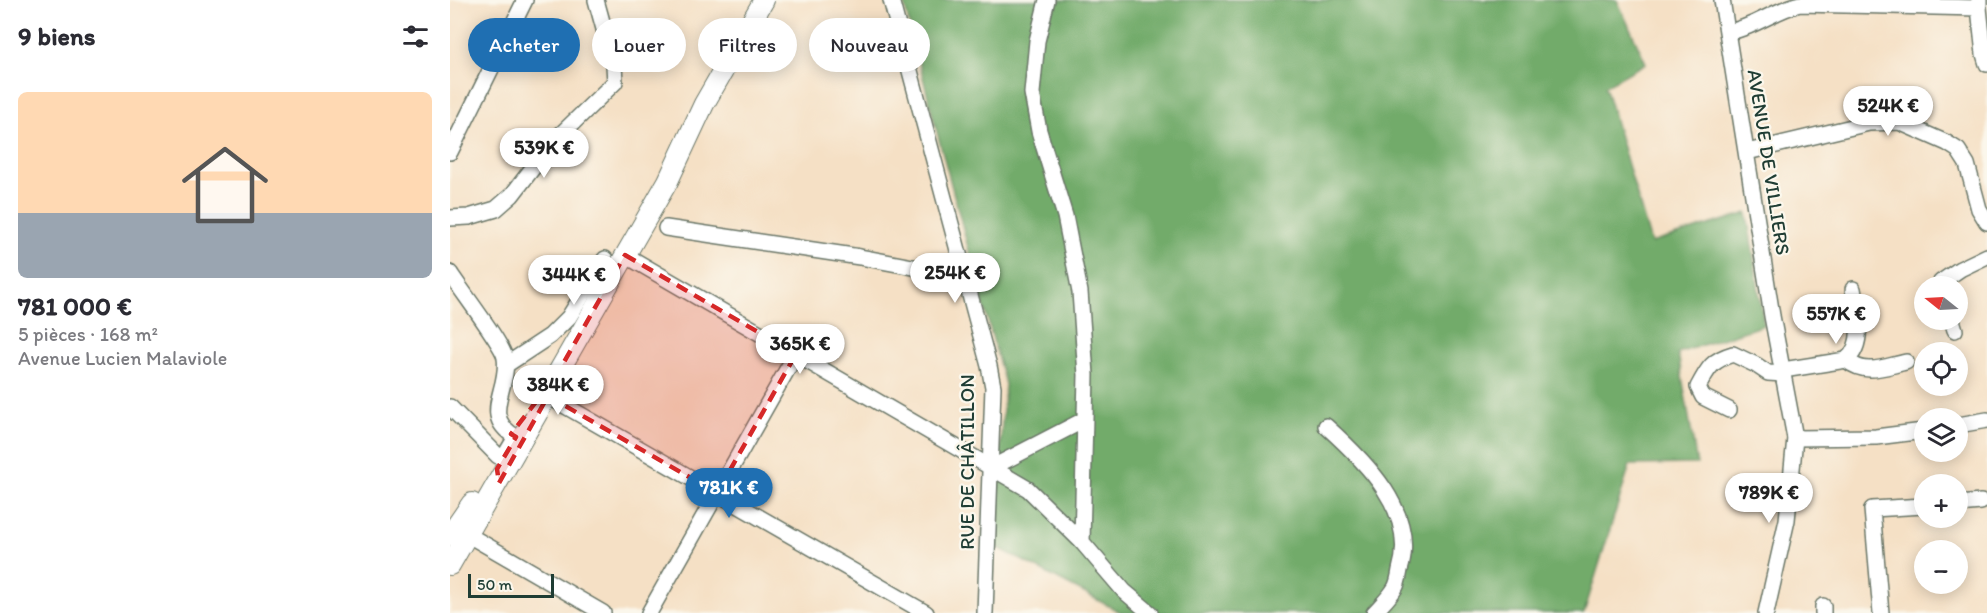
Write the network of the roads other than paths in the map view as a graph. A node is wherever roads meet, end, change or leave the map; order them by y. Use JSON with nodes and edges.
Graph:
{"nodes":[{"id":1,"x":525,"y":0,"type":"edge"},
{"id":2,"x":596,"y":0,"type":"edge"},
{"id":3,"x":764,"y":0,"type":"edge"},
{"id":4,"x":891,"y":0,"type":"edge"},
{"id":5,"x":1047,"y":0,"type":"edge"},
{"id":6,"x":1722,"y":0,"type":"edge"},
{"id":7,"x":1979,"y":4,"type":"edge"},
{"id":8,"x":1728,"y":32,"type":"junction"},
{"id":9,"x":1987,"y":64,"type":"edge"},
{"id":10,"x":450,"y":152,"type":"edge"},
{"id":11,"x":1747,"y":152,"type":"junction"},
{"id":12,"x":450,"y":218,"type":"edge"},
{"id":13,"x":1987,"y":222,"type":"edge"},
{"id":14,"x":666,"y":228,"type":"dead end"},
{"id":15,"x":1987,"y":256,"type":"edge"},
{"id":16,"x":615,"y":257,"type":"junction"},
{"id":17,"x":964,"y":272,"type":"junction"},
{"id":18,"x":450,"y":273,"type":"edge"},
{"id":19,"x":1950,"y":276,"type":"edge"},
{"id":20,"x":1853,"y":289,"type":"dead end"},
{"id":21,"x":796,"y":354,"type":"junction"},
{"id":22,"x":1846,"y":360,"type":"junction"},
{"id":23,"x":1906,"y":362,"type":"dead end"},
{"id":24,"x":506,"y":365,"type":"junction"},
{"id":25,"x":1784,"y":372,"type":"junction"},
{"id":26,"x":556,"y":376,"type":"junction"},
{"id":27,"x":548,"y":396,"type":"junction"},
{"id":28,"x":450,"y":407,"type":"edge"},
{"id":29,"x":1729,"y":410,"type":"dead end"},
{"id":30,"x":1084,"y":420,"type":"junction"},
{"id":31,"x":1987,"y":420,"type":"edge"},
{"id":32,"x":1968,"y":423,"type":"edge"},
{"id":33,"x":1326,"y":426,"type":"dead end"},
{"id":34,"x":1914,"y":432,"type":"edge"},
{"id":35,"x":511,"y":434,"type":"junction"},
{"id":36,"x":1795,"y":438,"type":"junction"},
{"id":37,"x":498,"y":456,"type":"junction"},
{"id":38,"x":991,"y":468,"type":"junction"},
{"id":39,"x":499,"y":483,"type":"junction"},
{"id":40,"x":717,"y":493,"type":"junction"},
{"id":41,"x":1981,"y":502,"type":"dead end"},
{"id":42,"x":1968,"y":503,"type":"edge"},
{"id":43,"x":1914,"y":507,"type":"edge"},
{"id":44,"x":456,"y":529,"type":"edge"},
{"id":45,"x":1082,"y":542,"type":"junction"},
{"id":46,"x":450,"y":566,"type":"edge"},
{"id":47,"x":603,"y":613,"type":"edge"},
{"id":48,"x":649,"y":613,"type":"edge"},
{"id":49,"x":926,"y":613,"type":"edge"},
{"id":50,"x":985,"y":613,"type":"edge"},
{"id":51,"x":1150,"y":613,"type":"edge"},
{"id":52,"x":1374,"y":613,"type":"edge"},
{"id":53,"x":1766,"y":613,"type":"edge"},
{"id":54,"x":1881,"y":613,"type":"edge"}],
"edges":[{"from":1,"to":10,"type":"street"},
{"from":2,"to":12,"type":"street"},
{"from":3,"to":16,"type":"main road"},
{"from":4,"to":17,"type":"street","name":"RUE DE CHÂTILLON"},
{"from":5,"to":30,"type":"street"},
{"from":6,"to":8,"type":"street","name":"AVENUE DE VILLIERS"},
{"from":7,"to":8,"type":"street"},
{"from":7,"to":9,"type":"street"},
{"from":8,"to":11,"type":"street","name":"AVENUE DE VILLIERS"},
{"from":11,"to":13,"type":"street"},
{"from":11,"to":25,"type":"street","name":"AVENUE DE VILLIERS"},
{"from":14,"to":17,"type":"street"},
{"from":15,"to":19,"type":"street"},
{"from":16,"to":21,"type":"street"},
{"from":16,"to":24,"type":"street"},
{"from":16,"to":26,"type":"main road"},
{"from":17,"to":38,"type":"street","name":"RUE DE CHÂTILLON"},
{"from":18,"to":24,"type":"street"},
{"from":20,"to":22,"type":"street"},
{"from":21,"to":38,"type":"street"},
{"from":21,"to":40,"type":"street"},
{"from":22,"to":23,"type":"street"},
{"from":22,"to":25,"type":"street"},
{"from":24,"to":35,"type":"street"},
{"from":25,"to":29,"type":"street"},
{"from":25,"to":36,"type":"street","name":"AVENUE DE VILLIERS"},
{"from":26,"to":27,"type":"main road"},
{"from":26,"to":35,"type":"main road"},
{"from":27,"to":39,"type":"main road"},
{"from":27,"to":40,"type":"street"},
{"from":28,"to":37,"type":"street"},
{"from":30,"to":38,"type":"street"},
{"from":30,"to":45,"type":"street"},
{"from":31,"to":32,"type":"street"},
{"from":33,"to":52,"type":"street"},
{"from":34,"to":36,"type":"street"},
{"from":35,"to":37,"type":"main road"},
{"from":35,"to":39,"type":"street"},
{"from":36,"to":53,"type":"street","name":"AVENUE DE VILLIERS"},
{"from":37,"to":44,"type":"main road"},
{"from":38,"to":45,"type":"street"},
{"from":38,"to":50,"type":"street","name":"RUE DE CHÂTILLON"},
{"from":39,"to":44,"type":"main road"},
{"from":40,"to":48,"type":"street"},
{"from":40,"to":49,"type":"street"},
{"from":41,"to":42,"type":"street"},
{"from":43,"to":54,"type":"street"},
{"from":44,"to":46,"type":"main road"},
{"from":44,"to":47,"type":"street"},
{"from":45,"to":51,"type":"street"}]}
